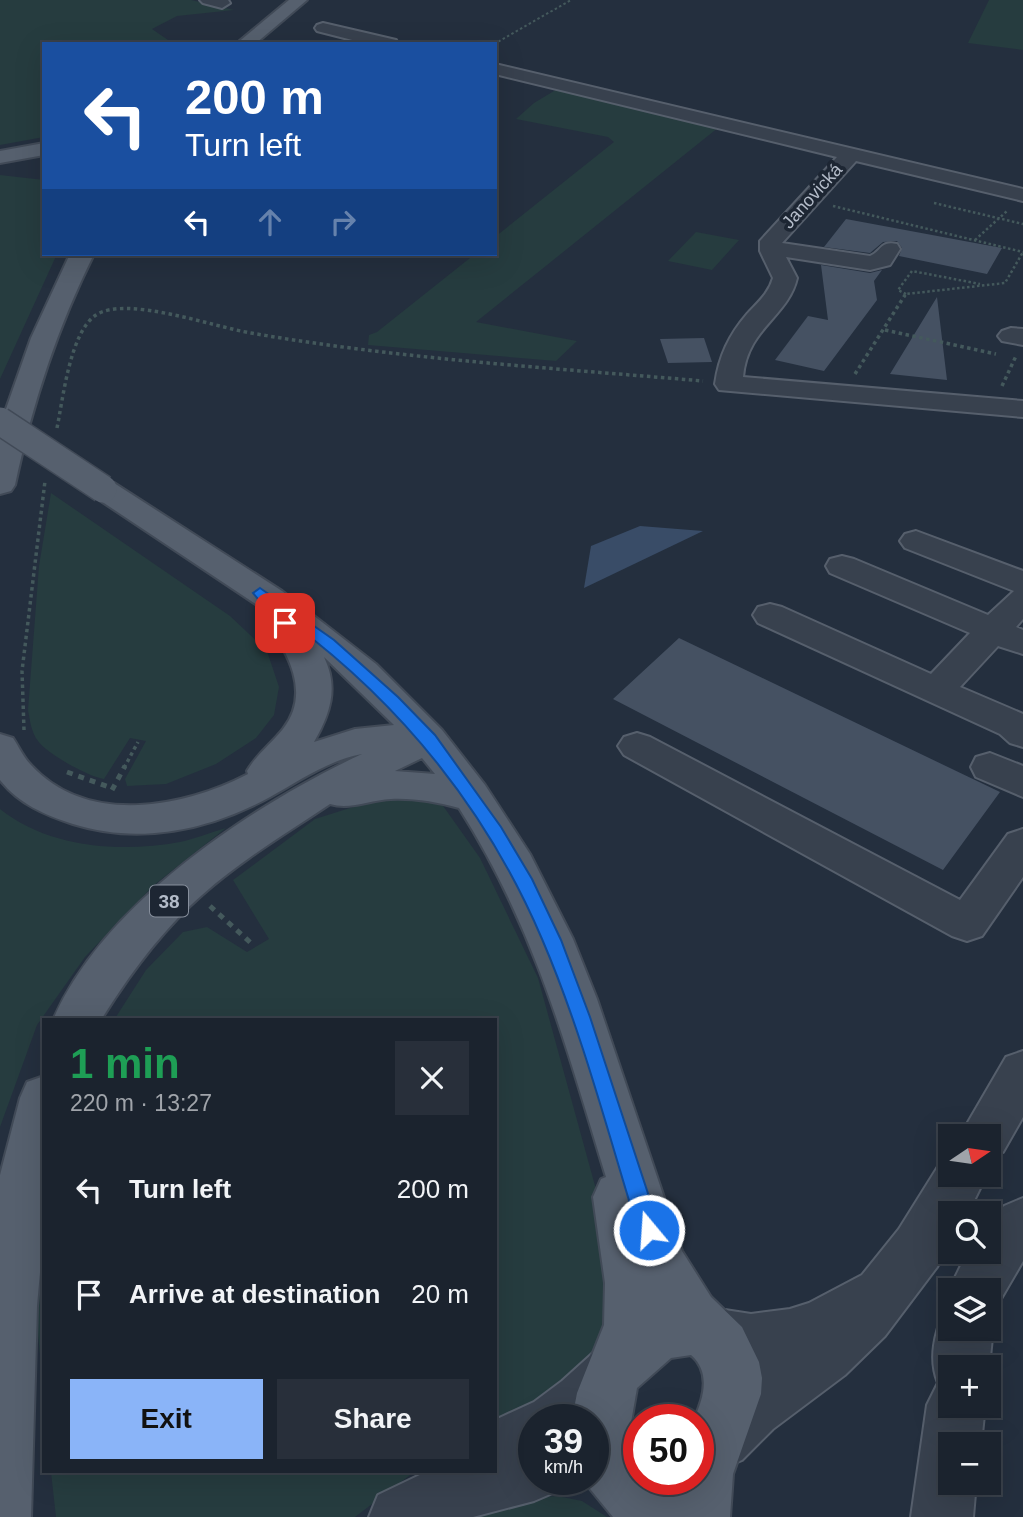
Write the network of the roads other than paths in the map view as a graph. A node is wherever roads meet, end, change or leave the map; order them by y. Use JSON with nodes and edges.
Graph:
{"nodes":[{"id":1,"x":299,"y":0,"type":"edge"},
{"id":2,"x":323,"y":28,"type":"dead end"},
{"id":3,"x":246,"y":42,"type":"edge"},
{"id":4,"x":382,"y":42,"type":"edge"},
{"id":5,"x":497,"y":69,"type":"edge"},
{"id":6,"x":42,"y":149,"type":"edge"},
{"id":7,"x":851,"y":154,"type":"junction"},
{"id":8,"x":0,"y":157,"type":"edge"},
{"id":9,"x":0,"y":168,"type":"edge"},
{"id":10,"x":37,"y":171,"type":"dead end"},
{"id":11,"x":1015,"y":209,"type":"edge"},
{"id":12,"x":866,"y":245,"type":"dead end"},
{"id":13,"x":771,"y":248,"type":"junction"},
{"id":14,"x":78,"y":259,"type":"edge"},
{"id":15,"x":1023,"y":409,"type":"edge"},
{"id":16,"x":0,"y":421,"type":"edge"},
{"id":17,"x":0,"y":485,"type":"edge"},
{"id":18,"x":916,"y":541,"type":"dead end"},
{"id":19,"x":842,"y":566,"type":"dead end"},
{"id":20,"x":1023,"y":583,"type":"edge"},
{"id":21,"x":260,"y":593,"type":"junction"},
{"id":22,"x":1023,"y":599,"type":"edge"},
{"id":23,"x":770,"y":615,"type":"dead end"},
{"id":24,"x":1008,"y":637,"type":"edge"},
{"id":25,"x":936,"y":690,"type":"junction"},
{"id":26,"x":1023,"y":734,"type":"edge"},
{"id":27,"x":429,"y":739,"type":"junction"},
{"id":28,"x":14,"y":742,"type":"edge"},
{"id":29,"x":637,"y":746,"type":"dead end"},
{"id":30,"x":242,"y":794,"type":"junction"},
{"id":31,"x":472,"y":797,"type":"junction"},
{"id":32,"x":292,"y":812,"type":"junction"},
{"id":33,"x":1023,"y":845,"type":"edge"},
{"id":34,"x":77,"y":1018,"type":"edge"},
{"id":35,"x":1023,"y":1072,"type":"edge"},
{"id":36,"x":605,"y":1098,"type":"junction"},
{"id":37,"x":42,"y":1104,"type":"edge"},
{"id":38,"x":992,"y":1124,"type":"edge"},
{"id":39,"x":954,"y":1187,"type":"edge"},
{"id":40,"x":1023,"y":1224,"type":"edge"},
{"id":41,"x":898,"y":1272,"type":"junction"},
{"id":42,"x":983,"y":1278,"type":"edge"},
{"id":43,"x":709,"y":1334,"type":"junction"},
{"id":44,"x":617,"y":1369,"type":"junction"},
{"id":45,"x":580,"y":1404,"type":"edge"},
{"id":46,"x":714,"y":1433,"type":"edge"},
{"id":47,"x":714,"y":1435,"type":"edge"},
{"id":48,"x":518,"y":1440,"type":"edge"},
{"id":49,"x":497,"y":1451,"type":"edge"},
{"id":50,"x":623,"y":1465,"type":"edge"},
{"id":51,"x":462,"y":1473,"type":"edge"},
{"id":52,"x":518,"y":1475,"type":"edge"},
{"id":53,"x":701,"y":1495,"type":"edge"},
{"id":54,"x":945,"y":1495,"type":"edge"},
{"id":55,"x":0,"y":1517,"type":"edge"},
{"id":56,"x":699,"y":1517,"type":"edge"},
{"id":57,"x":942,"y":1517,"type":"edge"}],
"edges":[{"from":1,"to":3,"type":"main road"},
{"from":2,"to":4,"type":"street"},
{"from":5,"to":7,"type":"street"},
{"from":6,"to":8,"type":"main road"},
{"from":7,"to":11,"type":"street"},
{"from":7,"to":13,"type":"street","name":"Janovická"},
{"from":9,"to":10,"type":"main road"},
{"from":12,"to":13,"type":"street"},
{"from":13,"to":15,"type":"street","name":"Janovická"},
{"from":14,"to":17,"type":"main road"},
{"from":16,"to":21,"type":"main road","bridge":true},
{"from":18,"to":20,"type":"street"},
{"from":19,"to":24,"type":"street"},
{"from":21,"to":27,"type":"main road"},
{"from":21,"to":30,"type":"main road"},
{"from":22,"to":24,"type":"street"},
{"from":23,"to":25,"type":"street"},
{"from":24,"to":25,"type":"street"},
{"from":25,"to":26,"type":"street"},
{"from":27,"to":30,"type":"main road"},
{"from":27,"to":31,"type":"main road"},
{"from":27,"to":32,"type":"main road","number":"38"},
{"from":28,"to":30,"type":"main road"},
{"from":29,"to":33,"type":"street"},
{"from":31,"to":32,"type":"main road"},
{"from":31,"to":36,"type":"main road"},
{"from":32,"to":34,"type":"main road","number":"38"},
{"from":35,"to":38,"type":"street"},
{"from":36,"to":43,"type":"main road"},
{"from":36,"to":44,"type":"main road"},
{"from":37,"to":55,"type":"main road"},
{"from":39,"to":41,"type":"street"},
{"from":40,"to":42,"type":"street"},
{"from":41,"to":43,"type":"street"},
{"from":41,"to":47,"type":"street"},
{"from":43,"to":44,"type":"main road"},
{"from":43,"to":46,"type":"main road"},
{"from":44,"to":45,"type":"street"},
{"from":44,"to":50,"type":"main road"},
{"from":48,"to":49,"type":"street"},
{"from":51,"to":52,"type":"street"},
{"from":53,"to":56,"type":"main road"},
{"from":54,"to":57,"type":"street"}]}
